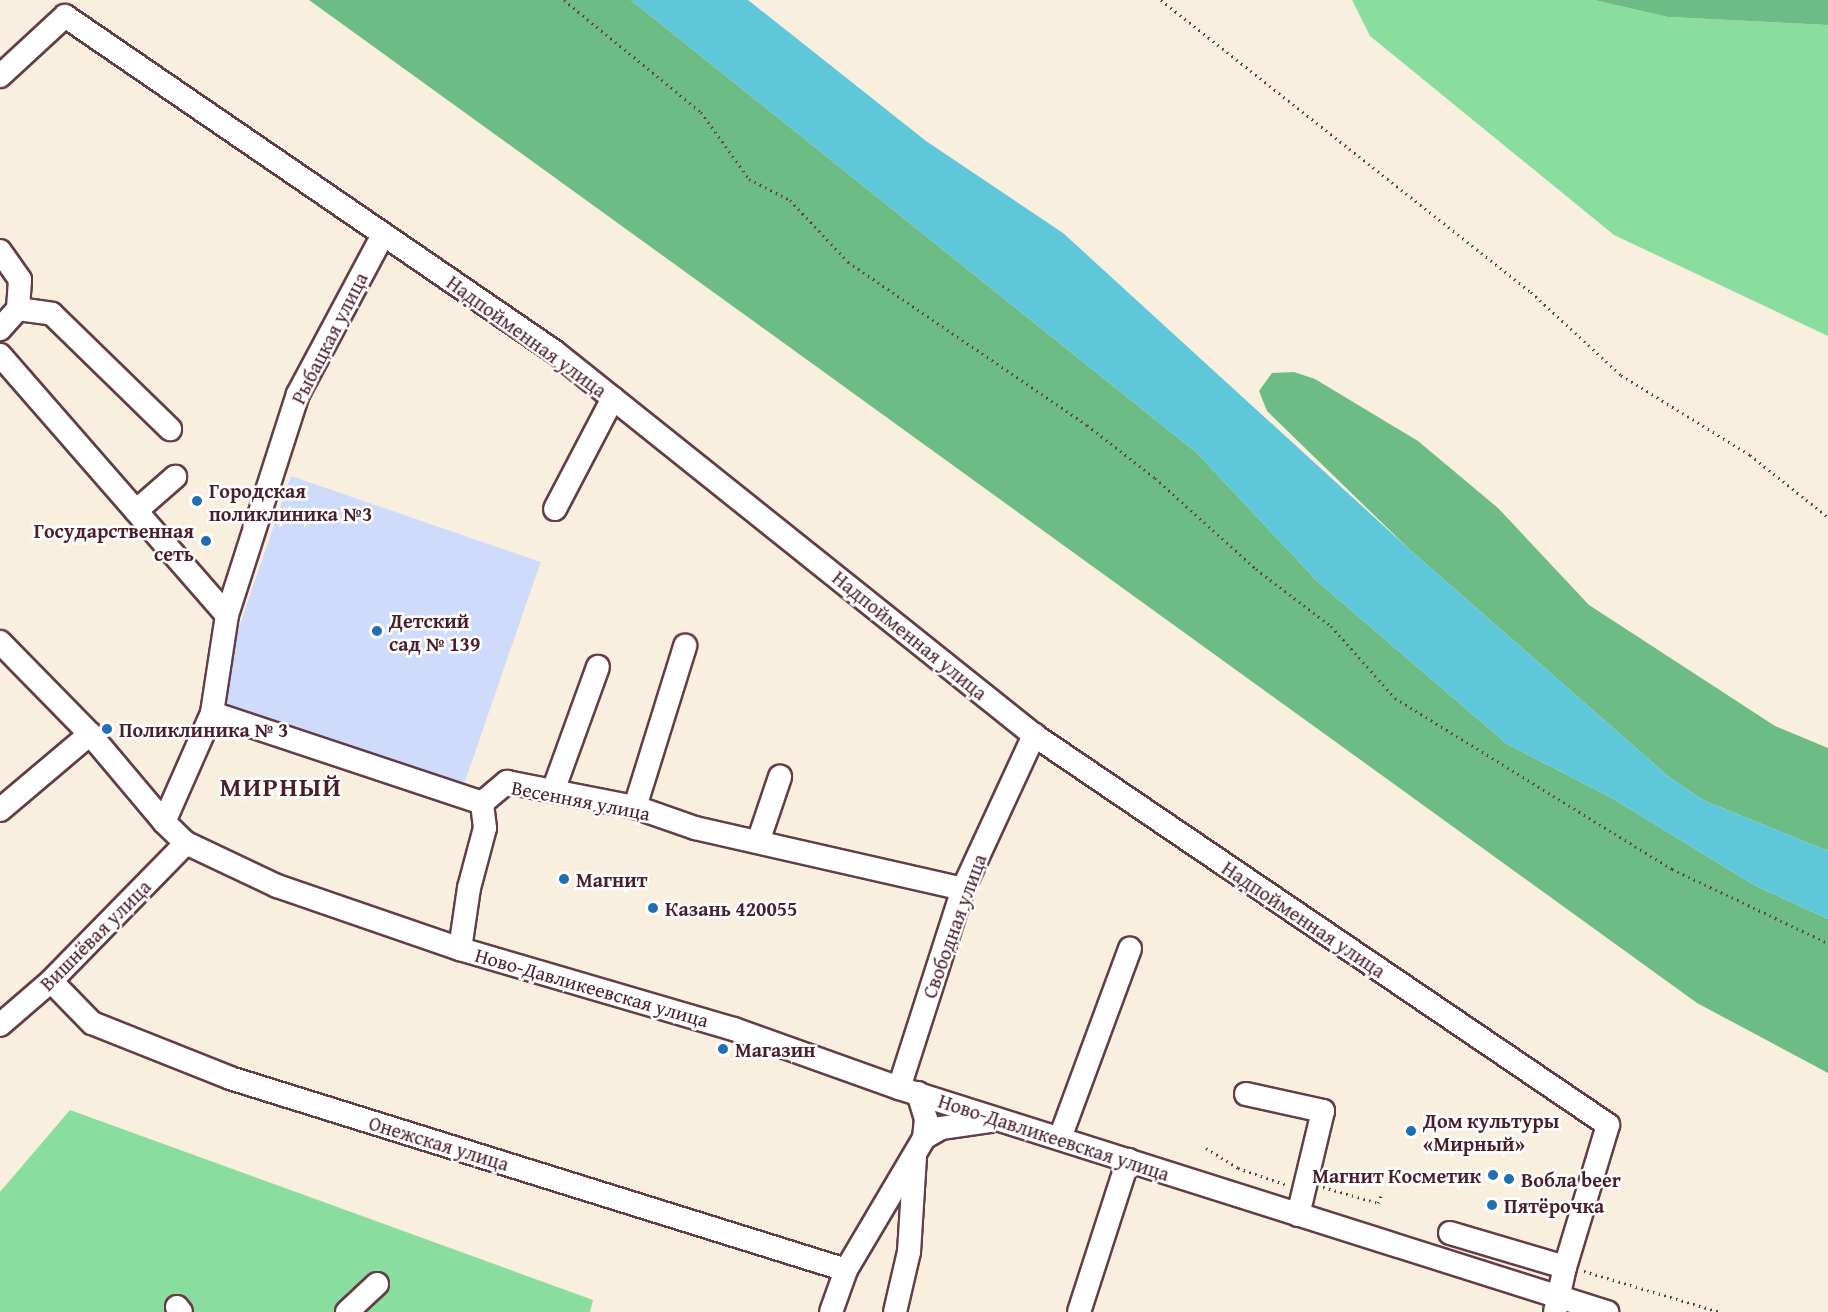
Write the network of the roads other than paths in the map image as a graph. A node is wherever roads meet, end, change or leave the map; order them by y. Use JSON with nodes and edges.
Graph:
{"nodes":[{"id":1,"x":0,"y":76,"type":"edge"},
{"id":2,"x":383,"y":235,"type":"junction"},
{"id":3,"x":0,"y":251,"type":"edge"},
{"id":4,"x":18,"y":309,"type":"junction"},
{"id":5,"x":0,"y":329,"type":"edge"},
{"id":6,"x":0,"y":355,"type":"edge"},
{"id":7,"x":613,"y":398,"type":"junction"},
{"id":8,"x":170,"y":429,"type":"dead end"},
{"id":9,"x":175,"y":477,"type":"dead end"},
{"id":10,"x":555,"y":509,"type":"dead end"},
{"id":11,"x":136,"y":511,"type":"junction"},
{"id":12,"x":227,"y":615,"type":"junction"},
{"id":13,"x":0,"y":642,"type":"edge"},
{"id":14,"x":685,"y":646,"type":"dead end"},
{"id":15,"x":597,"y":667,"type":"dead end"},
{"id":16,"x":212,"y":713,"type":"junction"},
{"id":17,"x":90,"y":734,"type":"junction"},
{"id":18,"x":1035,"y":735,"type":"junction"},
{"id":19,"x":780,"y":777,"type":"dead end"},
{"id":20,"x":553,"y":791,"type":"junction"},
{"id":21,"x":482,"y":803,"type":"junction"},
{"id":22,"x":635,"y":807,"type":"junction"},
{"id":23,"x":0,"y":810,"type":"edge"},
{"id":24,"x":164,"y":822,"type":"junction"},
{"id":25,"x":758,"y":842,"type":"junction"},
{"id":26,"x":186,"y":843,"type":"junction"},
{"id":27,"x":963,"y":888,"type":"junction"},
{"id":28,"x":460,"y":949,"type":"junction"},
{"id":29,"x":1130,"y":949,"type":"dead end"},
{"id":30,"x":51,"y":981,"type":"junction"},
{"id":31,"x":0,"y":1025,"type":"edge"},
{"id":32,"x":908,"y":1090,"type":"junction"},
{"id":33,"x":1246,"y":1094,"type":"dead end"},
{"id":34,"x":1003,"y":1121,"type":"junction"},
{"id":35,"x":1060,"y":1138,"type":"junction"},
{"id":36,"x":919,"y":1147,"type":"junction"},
{"id":37,"x":1128,"y":1160,"type":"junction"},
{"id":38,"x":1323,"y":1174,"type":"dead end"},
{"id":39,"x":1303,"y":1216,"type":"junction"},
{"id":40,"x":1441,"y":1261,"type":"junction"},
{"id":41,"x":1564,"y":1267,"type":"junction"},
{"id":42,"x":846,"y":1270,"type":"junction"},
{"id":43,"x":377,"y":1284,"type":"dead end"},
{"id":44,"x":1558,"y":1304,"type":"edge"},
{"id":45,"x":347,"y":1312,"type":"edge"},
{"id":46,"x":831,"y":1312,"type":"edge"},
{"id":47,"x":895,"y":1312,"type":"edge"},
{"id":48,"x":1079,"y":1312,"type":"edge"},
{"id":49,"x":1607,"y":1312,"type":"edge"}],
"edges":[{"from":1,"to":2,"type":"street","name":"Надпойменная улица"},
{"from":2,"to":7,"type":"street","name":"Надпойменная улица"},
{"from":2,"to":12,"type":"street","name":"Рыбацкая улица"},
{"from":3,"to":4,"type":"street"},
{"from":4,"to":5,"type":"street"},
{"from":4,"to":8,"type":"street"},
{"from":6,"to":11,"type":"street"},
{"from":7,"to":10,"type":"street"},
{"from":7,"to":18,"type":"street","name":"Надпойменная улица"},
{"from":9,"to":11,"type":"street"},
{"from":11,"to":12,"type":"street"},
{"from":12,"to":16,"type":"street","name":"Рыбацкая улица"},
{"from":13,"to":17,"type":"street","name":"Ново-Давликеевская улица"},
{"from":14,"to":22,"type":"street"},
{"from":15,"to":20,"type":"street"},
{"from":16,"to":21,"type":"street","name":"Весенняя улица"},
{"from":16,"to":24,"type":"street","name":"Рыбацкая улица"},
{"from":17,"to":23,"type":"street"},
{"from":17,"to":24,"type":"street","name":"Ново-Давликеевская улица"},
{"from":18,"to":27,"type":"street","name":"Свободная улица"},
{"from":18,"to":41,"type":"street","name":"Надпойменная улица"},
{"from":19,"to":25,"type":"street"},
{"from":20,"to":21,"type":"street","name":"Весенняя улица"},
{"from":20,"to":22,"type":"street","name":"Весенняя улица"},
{"from":21,"to":28,"type":"street"},
{"from":22,"to":25,"type":"street","name":"Весенняя улица"},
{"from":24,"to":26,"type":"street","name":"Ново-Давликеевская улица"},
{"from":25,"to":27,"type":"street","name":"Весенняя улица"},
{"from":26,"to":28,"type":"street","name":"Ново-Давликеевская улица"},
{"from":26,"to":30,"type":"street","name":"Вишнёвая улица"},
{"from":27,"to":32,"type":"street","name":"Свободная улица"},
{"from":28,"to":32,"type":"street","name":"Ново-Давликеевская улица"},
{"from":29,"to":35,"type":"street"},
{"from":30,"to":31,"type":"street","name":"Вишнёвая улица"},
{"from":30,"to":42,"type":"street","name":"Онежская улица"},
{"from":32,"to":34,"type":"street","name":"Ново-Давликеевская улица"},
{"from":32,"to":36,"type":"street"},
{"from":33,"to":39,"type":"street"},
{"from":34,"to":35,"type":"street","name":"Ново-Давликеевская улица"},
{"from":34,"to":36,"type":"street"},
{"from":35,"to":37,"type":"street","name":"Ново-Давликеевская улица"},
{"from":36,"to":42,"type":"street"},
{"from":36,"to":47,"type":"street"},
{"from":37,"to":39,"type":"street","name":"Ново-Давликеевская улица"},
{"from":37,"to":48,"type":"street"},
{"from":38,"to":39,"type":"street"},
{"from":39,"to":40,"type":"street","name":"Ново-Давликеевская улица"},
{"from":40,"to":41,"type":"street"},
{"from":40,"to":44,"type":"street","name":"Ново-Давликеевская улица"},
{"from":41,"to":44,"type":"street","name":"Надпойменная улица"},
{"from":42,"to":46,"type":"street"},
{"from":43,"to":45,"type":"street"},
{"from":44,"to":49,"type":"street","name":"Ново-Давликеевская улица"}]}
